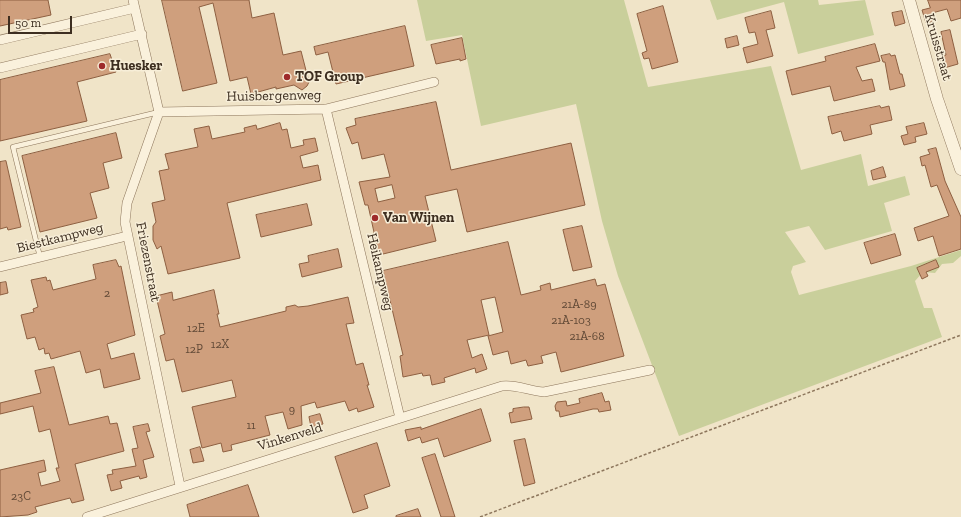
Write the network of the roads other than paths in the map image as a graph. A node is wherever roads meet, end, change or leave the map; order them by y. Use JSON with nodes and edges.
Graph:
{"nodes":[{"id":1,"x":909,"y":0,"type":"edge"},
{"id":2,"x":134,"y":4,"type":"edge"},
{"id":3,"x":142,"y":34,"type":"junction"},
{"id":4,"x":0,"y":40,"type":"edge"},
{"id":5,"x":0,"y":68,"type":"edge"},
{"id":6,"x":434,"y":82,"type":"dead end"},
{"id":7,"x":326,"y":109,"type":"junction"},
{"id":8,"x":158,"y":112,"type":"junction"},
{"id":9,"x":961,"y":169,"type":"edge"},
{"id":10,"x":127,"y":236,"type":"junction"},
{"id":11,"x":40,"y":257,"type":"junction"},
{"id":12,"x":0,"y":267,"type":"edge"},
{"id":13,"x":650,"y":370,"type":"dead end"},
{"id":14,"x":400,"y":418,"type":"junction"},
{"id":15,"x":180,"y":486,"type":"junction"},
{"id":16,"x":87,"y":517,"type":"edge"}],
"edges":[{"from":1,"to":9,"type":"street","name":"Kruisstraat"},
{"from":2,"to":3,"type":"street"},
{"from":2,"to":4,"type":"street"},
{"from":3,"to":5,"type":"street"},
{"from":3,"to":8,"type":"street"},
{"from":6,"to":7,"type":"street","name":"Huisbergenweg"},
{"from":7,"to":8,"type":"street","name":"Huisbergenweg"},
{"from":7,"to":14,"type":"street","name":"Heikampweg"},
{"from":8,"to":10,"type":"street","name":"Friezenstraat"},
{"from":8,"to":11,"type":"lane"},
{"from":10,"to":11,"type":"street","name":"Biestkampweg"},
{"from":10,"to":15,"type":"street","name":"Friezenstraat"},
{"from":11,"to":12,"type":"street","name":"Biestkampweg"},
{"from":13,"to":14,"type":"street","name":"Vinkenveld"},
{"from":14,"to":15,"type":"street","name":"Vinkenveld"},
{"from":15,"to":16,"type":"street","name":"Vinkenveld"}]}
